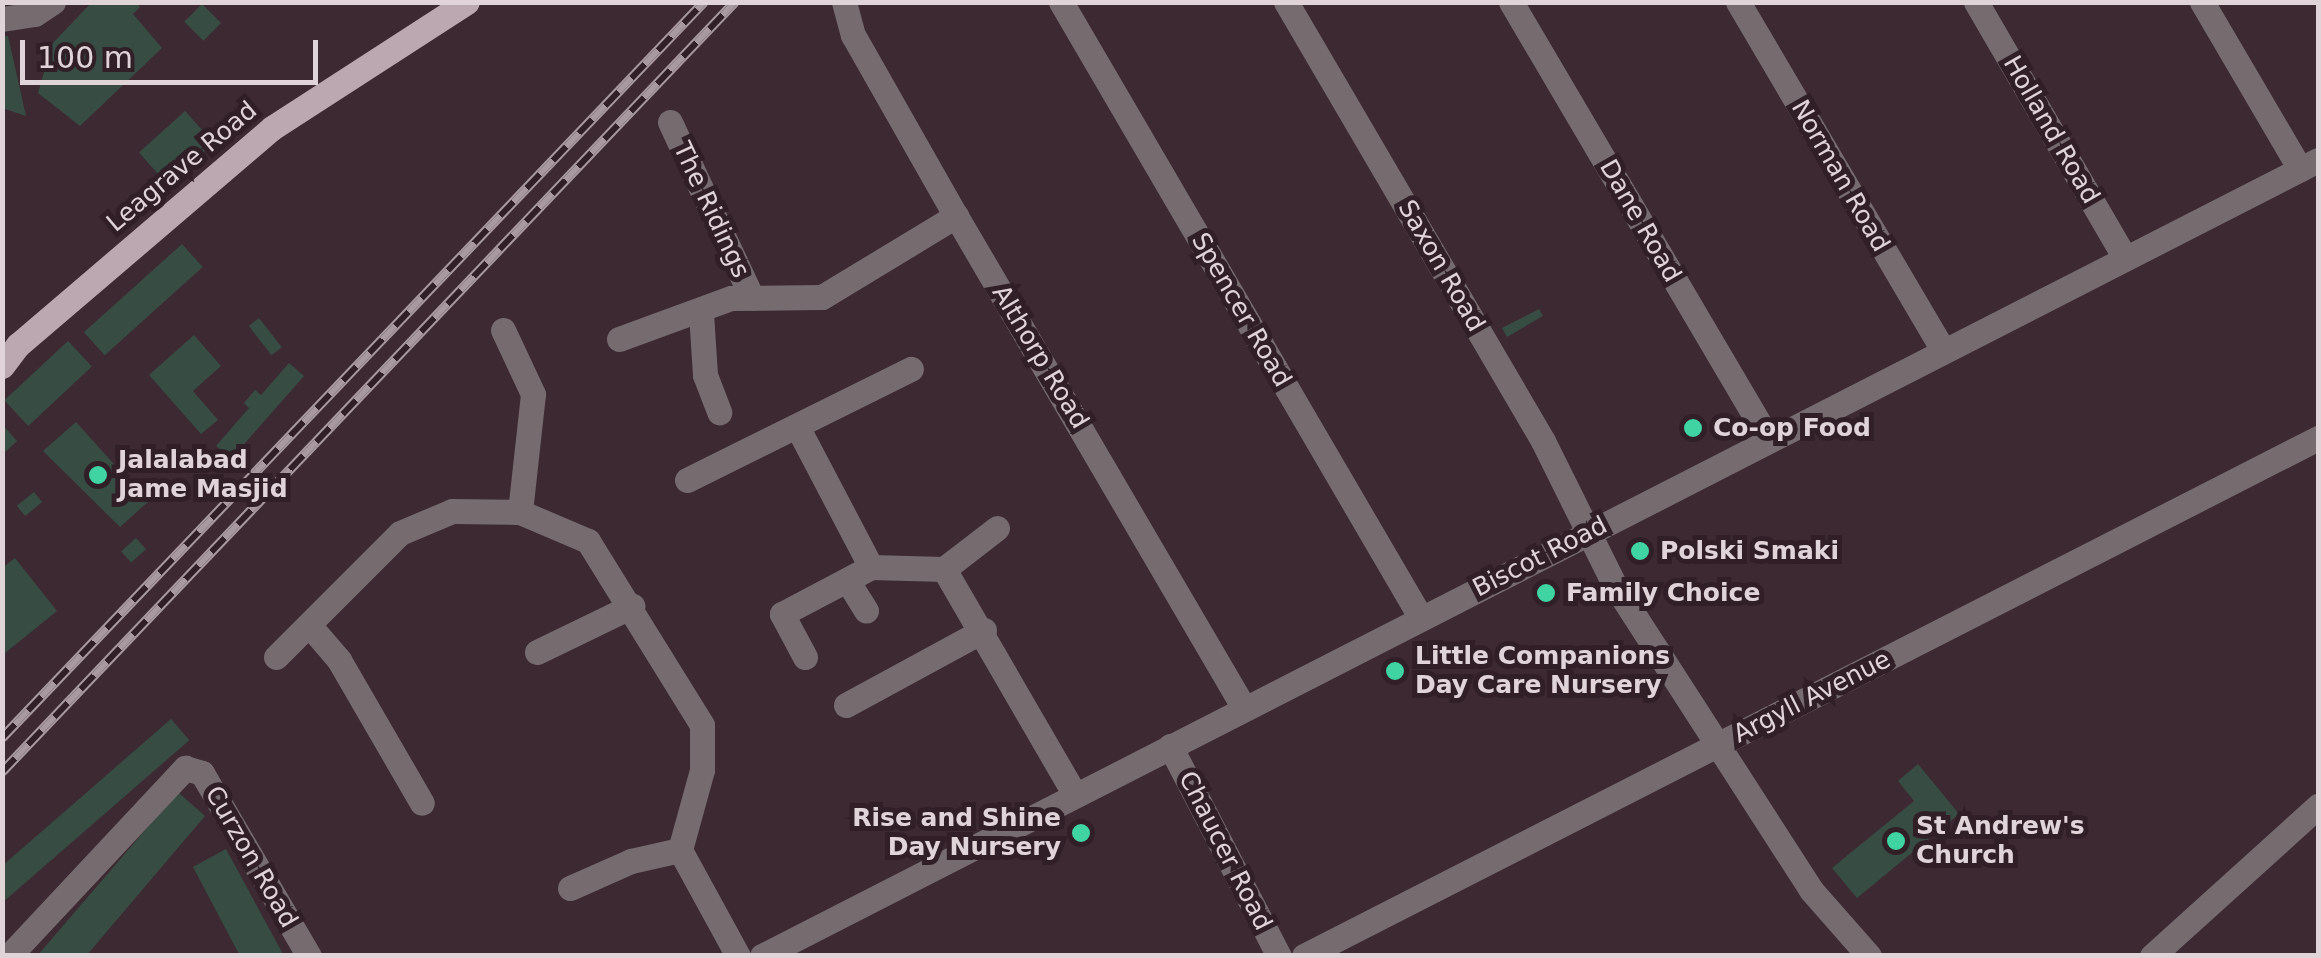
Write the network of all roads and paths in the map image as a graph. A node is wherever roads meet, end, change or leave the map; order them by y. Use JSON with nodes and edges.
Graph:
{"nodes":[{"id":1,"x":53,"y":2,"type":"edge"},
{"id":2,"x":467,"y":2,"type":"edge"},
{"id":3,"x":844,"y":2,"type":"edge"},
{"id":4,"x":1061,"y":2,"type":"edge"},
{"id":5,"x":1286,"y":2,"type":"edge"},
{"id":6,"x":1511,"y":2,"type":"edge"},
{"id":7,"x":1738,"y":2,"type":"edge"},
{"id":8,"x":1976,"y":2,"type":"edge"},
{"id":9,"x":2202,"y":2,"type":"edge"},
{"id":10,"x":2,"y":20,"type":"edge"},
{"id":11,"x":670,"y":122,"type":"dead end"},
{"id":12,"x":2309,"y":164,"type":"edge"},
{"id":13,"x":956,"y":216,"type":"junction"},
{"id":14,"x":2125,"y":258,"type":"junction"},
{"id":15,"x":752,"y":298,"type":"junction"},
{"id":16,"x":701,"y":313,"type":"junction"},
{"id":17,"x":503,"y":330,"type":"dead end"},
{"id":18,"x":619,"y":340,"type":"dead end"},
{"id":19,"x":10,"y":344,"type":"edge"},
{"id":20,"x":1943,"y":350,"type":"junction"},
{"id":21,"x":2,"y":366,"type":"edge"},
{"id":22,"x":911,"y":369,"type":"dead end"},
{"id":23,"x":719,"y":412,"type":"dead end"},
{"id":24,"x":799,"y":430,"type":"junction"},
{"id":25,"x":2318,"y":438,"type":"edge"},
{"id":26,"x":1768,"y":440,"type":"junction"},
{"id":27,"x":687,"y":480,"type":"dead end"},
{"id":28,"x":520,"y":512,"type":"junction"},
{"id":29,"x":996,"y":528,"type":"dead end"},
{"id":30,"x":1593,"y":531,"type":"junction"},
{"id":31,"x":871,"y":567,"type":"junction"},
{"id":32,"x":944,"y":568,"type":"junction"},
{"id":33,"x":847,"y":580,"type":"junction"},
{"id":34,"x":632,"y":606,"type":"junction"},
{"id":35,"x":866,"y":610,"type":"dead end"},
{"id":36,"x":1421,"y":618,"type":"junction"},
{"id":37,"x":310,"y":626,"type":"junction"},
{"id":38,"x":984,"y":630,"type":"junction"},
{"id":39,"x":537,"y":652,"type":"dead end"},
{"id":40,"x":276,"y":657,"type":"dead end"},
{"id":41,"x":805,"y":657,"type":"dead end"},
{"id":42,"x":846,"y":705,"type":"dead end"},
{"id":43,"x":1244,"y":708,"type":"junction"},
{"id":44,"x":1170,"y":746,"type":"junction"},
{"id":45,"x":1714,"y":747,"type":"junction"},
{"id":46,"x":1074,"y":795,"type":"junction"},
{"id":47,"x":422,"y":803,"type":"dead end"},
{"id":48,"x":2318,"y":806,"type":"edge"},
{"id":49,"x":680,"y":850,"type":"junction"},
{"id":50,"x":570,"y":888,"type":"dead end"},
{"id":51,"x":10,"y":956,"type":"edge"},
{"id":52,"x":309,"y":956,"type":"edge"},
{"id":53,"x":738,"y":956,"type":"edge"},
{"id":54,"x":762,"y":956,"type":"edge"},
{"id":55,"x":1279,"y":956,"type":"edge"},
{"id":56,"x":1304,"y":956,"type":"edge"},
{"id":57,"x":1870,"y":956,"type":"edge"},
{"id":58,"x":2152,"y":956,"type":"edge"}],
"edges":[{"from":1,"to":10,"type":"street"},
{"from":2,"to":19,"type":"main road","name":"Leagrave Road"},
{"from":3,"to":13,"type":"street","name":"Althorp Road"},
{"from":4,"to":36,"type":"street","name":"Spencer Road"},
{"from":5,"to":30,"type":"street","name":"Saxon Road"},
{"from":6,"to":26,"type":"street","name":"Dane Road"},
{"from":7,"to":20,"type":"street","name":"Norman Road"},
{"from":8,"to":14,"type":"street","name":"Holland Road"},
{"from":9,"to":12,"type":"street"},
{"from":11,"to":15,"type":"street","name":"The Ridings"},
{"from":12,"to":14,"type":"street","name":"Biscot Road"},
{"from":13,"to":15,"type":"street","name":"The Ridings"},
{"from":13,"to":43,"type":"street","name":"Althorp Road"},
{"from":14,"to":20,"type":"street","name":"Biscot Road"},
{"from":15,"to":16,"type":"street","name":"The Ridings"},
{"from":16,"to":18,"type":"street","name":"The Ridings"},
{"from":16,"to":23,"type":"street"},
{"from":17,"to":28,"type":"street"},
{"from":19,"to":21,"type":"main road","name":"Leagrave Road"},
{"from":20,"to":26,"type":"street","name":"Biscot Road"},
{"from":22,"to":24,"type":"street"},
{"from":24,"to":27,"type":"street"},
{"from":24,"to":31,"type":"street"},
{"from":25,"to":45,"type":"street","name":"Argyll Avenue"},
{"from":26,"to":30,"type":"street","name":"Biscot Road"},
{"from":28,"to":34,"type":"street"},
{"from":28,"to":37,"type":"street"},
{"from":29,"to":32,"type":"street"},
{"from":30,"to":36,"type":"street","name":"Biscot Road"},
{"from":30,"to":45,"type":"street","name":"Saxon Road"},
{"from":31,"to":32,"type":"street"},
{"from":31,"to":33,"type":"street"},
{"from":32,"to":38,"type":"street"},
{"from":33,"to":35,"type":"street"},
{"from":33,"to":41,"type":"street"},
{"from":34,"to":39,"type":"street"},
{"from":34,"to":49,"type":"street"},
{"from":36,"to":43,"type":"street","name":"Biscot Road"},
{"from":37,"to":40,"type":"street"},
{"from":37,"to":47,"type":"street"},
{"from":38,"to":42,"type":"street"},
{"from":38,"to":46,"type":"street"},
{"from":43,"to":44,"type":"street","name":"Biscot Road"},
{"from":44,"to":46,"type":"street","name":"Biscot Road"},
{"from":44,"to":55,"type":"street","name":"Chaucer Road"},
{"from":45,"to":56,"type":"street","name":"Argyll Avenue"},
{"from":45,"to":57,"type":"street","name":"Saxon Road"},
{"from":46,"to":54,"type":"street","name":"Biscot Road"},
{"from":48,"to":58,"type":"street"},
{"from":49,"to":50,"type":"street"},
{"from":49,"to":53,"type":"street"},
{"from":51,"to":52,"type":"street","name":"Curzon Road"}]}
